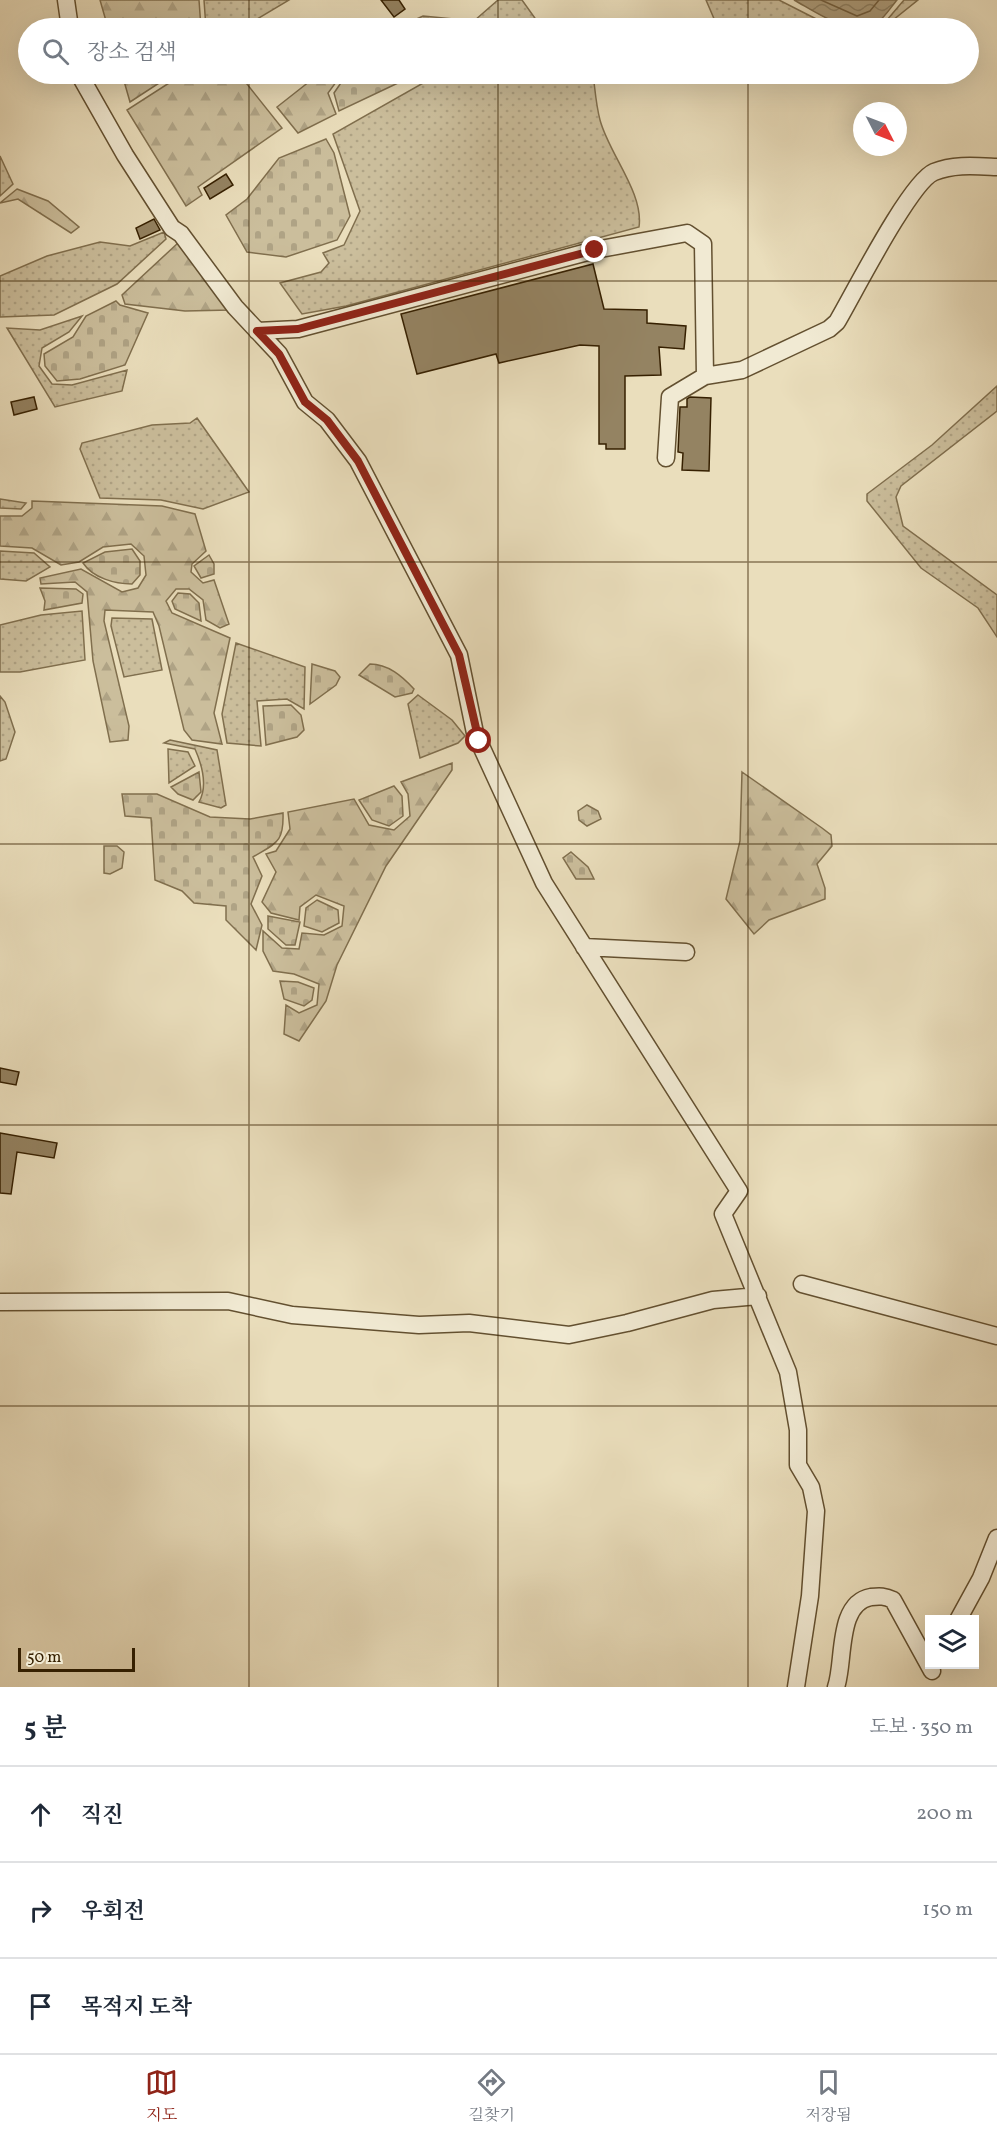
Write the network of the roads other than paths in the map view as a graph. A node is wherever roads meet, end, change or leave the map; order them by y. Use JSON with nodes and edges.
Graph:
{"nodes":[{"id":1,"x":66,"y":0,"type":"edge"},
{"id":2,"x":69,"y":18,"type":"edge"},
{"id":3,"x":85,"y":84,"type":"edge"},
{"id":4,"x":997,"y":167,"type":"edge"},
{"id":5,"x":257,"y":331,"type":"junction"},
{"id":6,"x":705,"y":376,"type":"junction"},
{"id":7,"x":666,"y":458,"type":"dead end"},
{"id":8,"x":584,"y":947,"type":"junction"},
{"id":9,"x":686,"y":952,"type":"dead end"},
{"id":10,"x":802,"y":1284,"type":"dead end"},
{"id":11,"x":758,"y":1296,"type":"junction"},
{"id":12,"x":0,"y":1302,"type":"edge"},
{"id":13,"x":997,"y":1336,"type":"edge"},
{"id":14,"x":997,"y":1538,"type":"edge"},
{"id":15,"x":961,"y":1615,"type":"edge"},
{"id":16,"x":932,"y":1674,"type":"edge"},
{"id":17,"x":796,"y":1687,"type":"edge"},
{"id":18,"x":836,"y":1687,"type":"edge"}],
"edges":[{"from":1,"to":2,"type":"street"},
{"from":3,"to":5,"type":"street"},
{"from":4,"to":6,"type":"street"},
{"from":5,"to":6,"type":"street"},
{"from":5,"to":8,"type":"street"},
{"from":6,"to":7,"type":"street"},
{"from":8,"to":9,"type":"street"},
{"from":8,"to":11,"type":"street"},
{"from":10,"to":13,"type":"street"},
{"from":11,"to":12,"type":"street"},
{"from":11,"to":17,"type":"street"},
{"from":14,"to":15,"type":"street"},
{"from":16,"to":18,"type":"street"}]}
